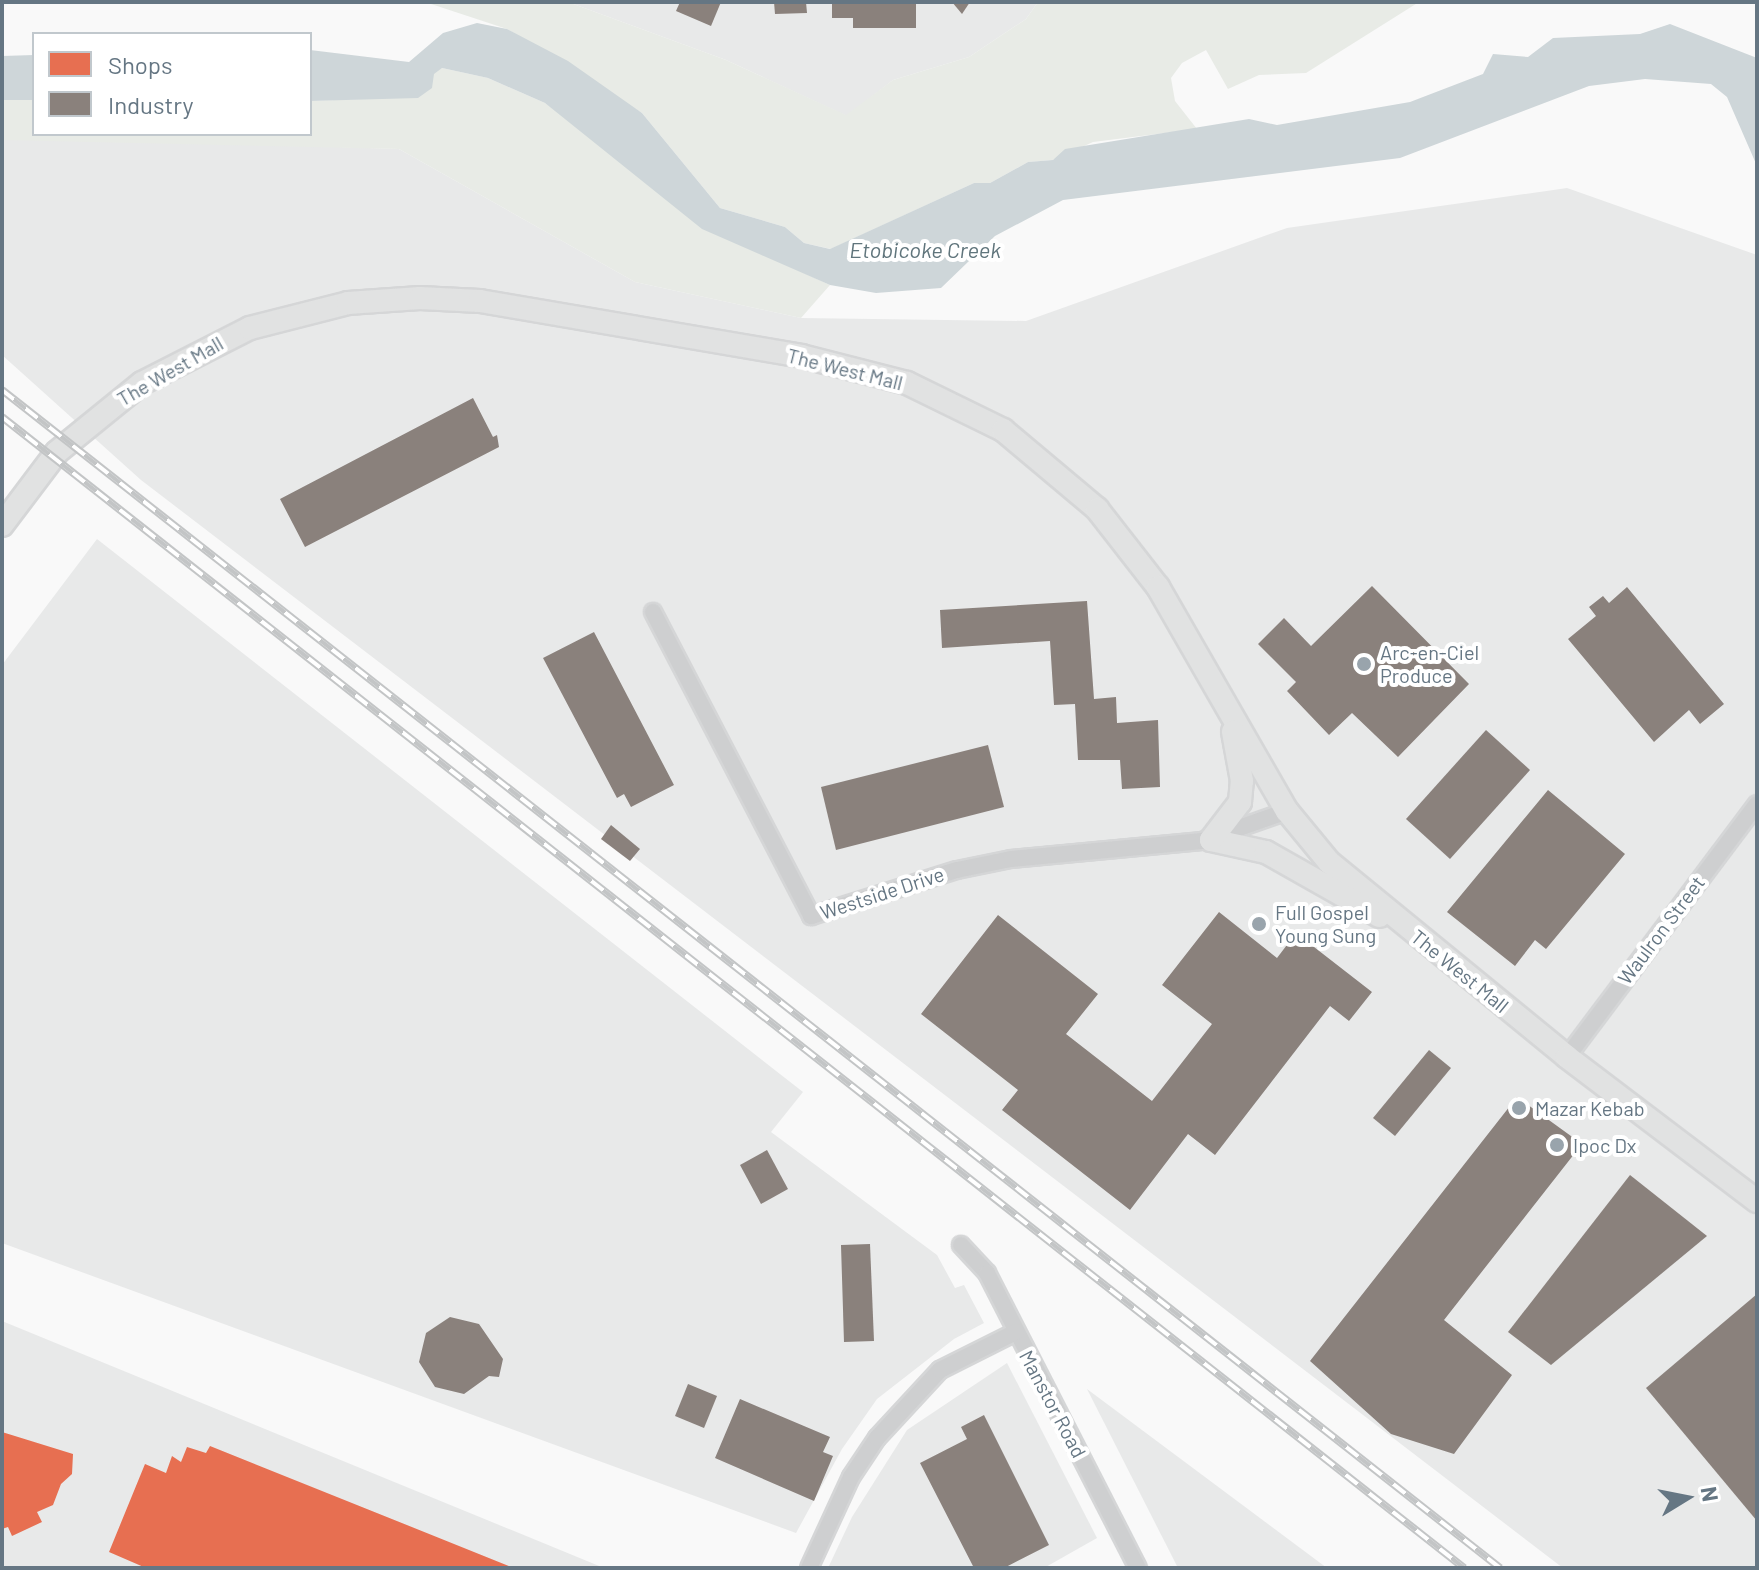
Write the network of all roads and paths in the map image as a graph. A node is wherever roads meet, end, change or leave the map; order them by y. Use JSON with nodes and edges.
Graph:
{"nodes":[{"id":1,"x":2,"y":525,"type":"edge"},
{"id":2,"x":653,"y":612,"type":"dead end"},
{"id":3,"x":1231,"y":720,"type":"junction"},
{"id":4,"x":1757,"y":804,"type":"edge"},
{"id":5,"x":1287,"y":811,"type":"junction"},
{"id":6,"x":1211,"y":840,"type":"junction"},
{"id":7,"x":1408,"y":929,"type":"junction"},
{"id":8,"x":1567,"y":1057,"type":"junction"},
{"id":9,"x":1757,"y":1201,"type":"edge"},
{"id":10,"x":961,"y":1245,"type":"dead end"},
{"id":11,"x":1016,"y":1332,"type":"junction"},
{"id":12,"x":809,"y":1568,"type":"edge"},
{"id":13,"x":1138,"y":1568,"type":"edge"}],
"edges":[{"from":1,"to":3,"type":"main road","name":"The West Mall"},
{"from":2,"to":6,"type":"street","name":"Westside Drive"},
{"from":3,"to":5,"type":"main road","name":"The West Mall"},
{"from":3,"to":6,"type":"main road"},
{"from":4,"to":8,"type":"street","name":"Waulron Street"},
{"from":5,"to":6,"type":"street","name":"Westside Drive"},
{"from":5,"to":7,"type":"main road","name":"The West Mall"},
{"from":6,"to":7,"type":"main road"},
{"from":7,"to":8,"type":"main road","name":"The West Mall"},
{"from":8,"to":9,"type":"main road","name":"The West Mall"},
{"from":10,"to":11,"type":"street","name":"Manstor Road"},
{"from":11,"to":12,"type":"street"},
{"from":11,"to":13,"type":"street","name":"Manstor Road"}]}
